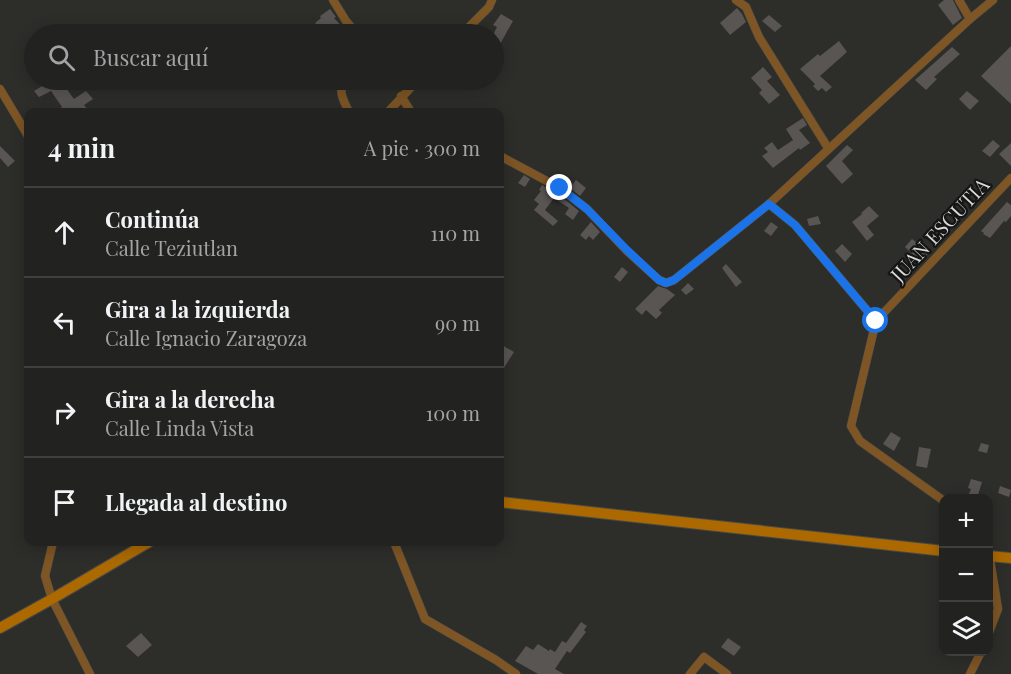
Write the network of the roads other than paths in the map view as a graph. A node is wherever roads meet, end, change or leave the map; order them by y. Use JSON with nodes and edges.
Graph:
{"nodes":[{"id":1,"x":333,"y":0,"type":"edge"},
{"id":2,"x":492,"y":0,"type":"edge"},
{"id":3,"x":736,"y":0,"type":"edge"},
{"id":4,"x":959,"y":0,"type":"edge"},
{"id":5,"x":993,"y":0,"type":"edge"},
{"id":6,"x":970,"y":19,"type":"junction"},
{"id":7,"x":349,"y":24,"type":"edge"},
{"id":8,"x":472,"y":24,"type":"edge"},
{"id":9,"x":0,"y":89,"type":"edge"},
{"id":10,"x":340,"y":90,"type":"edge"},
{"id":11,"x":407,"y":90,"type":"edge"},
{"id":12,"x":401,"y":96,"type":"junction"},
{"id":13,"x":347,"y":108,"type":"edge"},
{"id":14,"x":391,"y":108,"type":"edge"},
{"id":15,"x":408,"y":108,"type":"edge"},
{"id":16,"x":24,"y":129,"type":"edge"},
{"id":17,"x":828,"y":148,"type":"junction"},
{"id":18,"x":504,"y":158,"type":"edge"},
{"id":19,"x":1011,"y":178,"type":"edge"},
{"id":20,"x":769,"y":204,"type":"junction"},
{"id":21,"x":876,"y":321,"type":"junction"},
{"id":22,"x":939,"y":497,"type":"edge"},
{"id":23,"x":504,"y":502,"type":"edge"},
{"id":24,"x":52,"y":546,"type":"edge"},
{"id":25,"x":142,"y":546,"type":"edge"},
{"id":26,"x":396,"y":546,"type":"edge"},
{"id":27,"x":939,"y":550,"type":"edge"},
{"id":28,"x":993,"y":554,"type":"edge"},
{"id":29,"x":1011,"y":558,"type":"edge"},
{"id":30,"x":993,"y":578,"type":"edge"},
{"id":31,"x":52,"y":599,"type":"junction"},
{"id":32,"x":993,"y":622,"type":"edge"},
{"id":33,"x":0,"y":628,"type":"edge"},
{"id":34,"x":979,"y":656,"type":"edge"},
{"id":35,"x":90,"y":674,"type":"edge"},
{"id":36,"x":516,"y":674,"type":"edge"},
{"id":37,"x":690,"y":674,"type":"edge"},
{"id":38,"x":727,"y":674,"type":"edge"},
{"id":39,"x":970,"y":674,"type":"edge"}],
"edges":[{"from":1,"to":7,"type":"street"},
{"from":2,"to":8,"type":"street"},
{"from":3,"to":17,"type":"street"},
{"from":4,"to":6,"type":"street"},
{"from":5,"to":6,"type":"street"},
{"from":6,"to":17,"type":"street"},
{"from":9,"to":16,"type":"street"},
{"from":10,"to":13,"type":"street"},
{"from":11,"to":12,"type":"street"},
{"from":12,"to":14,"type":"street"},
{"from":12,"to":15,"type":"street"},
{"from":17,"to":20,"type":"street"},
{"from":18,"to":20,"type":"street"},
{"from":19,"to":21,"type":"street","name":"JUAN ESCUTIA"},
{"from":20,"to":21,"type":"street"},
{"from":21,"to":22,"type":"street","name":"JUAN ESCUTIA"},
{"from":23,"to":27,"type":"main road"},
{"from":24,"to":31,"type":"street"},
{"from":25,"to":31,"type":"main road"},
{"from":26,"to":36,"type":"street"},
{"from":28,"to":29,"type":"main road"},
{"from":30,"to":32,"type":"street"},
{"from":31,"to":33,"type":"main road"},
{"from":31,"to":35,"type":"street"},
{"from":34,"to":39,"type":"street"},
{"from":37,"to":38,"type":"street"}]}
